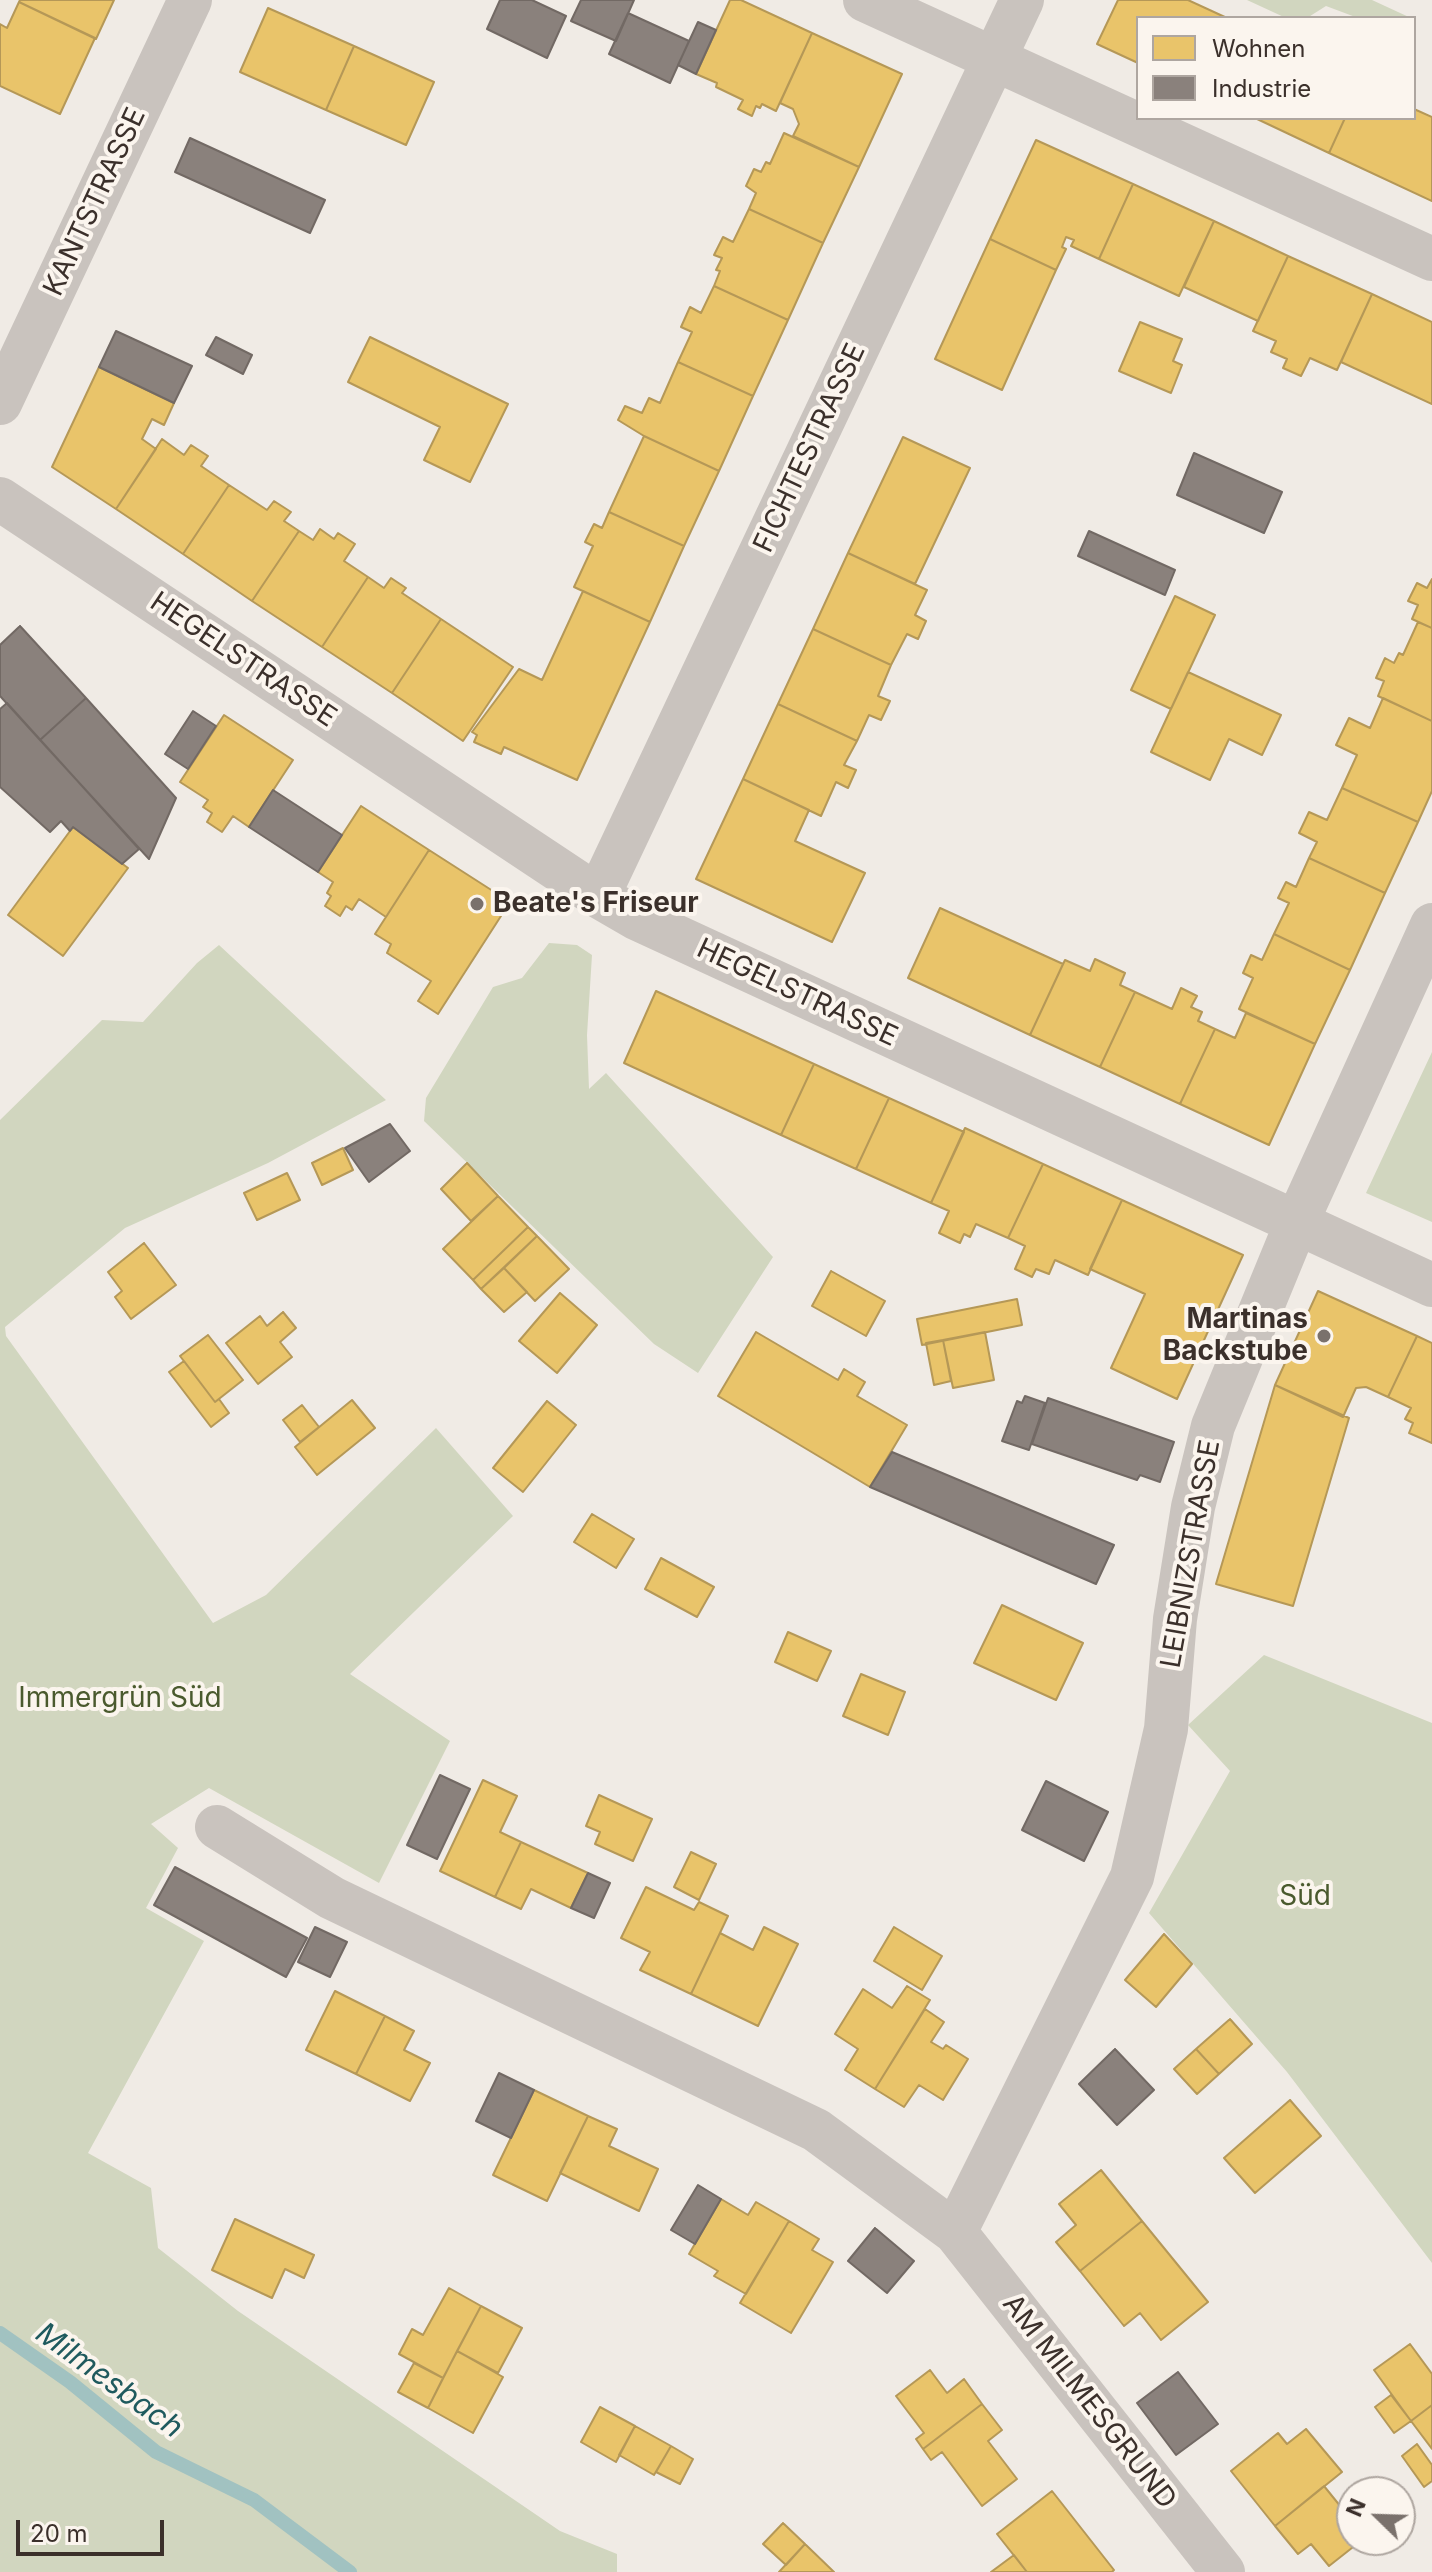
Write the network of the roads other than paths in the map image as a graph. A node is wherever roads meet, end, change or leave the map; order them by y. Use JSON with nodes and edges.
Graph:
{"nodes":[{"id":1,"x":190,"y":0,"type":"edge"},
{"id":2,"x":865,"y":0,"type":"edge"},
{"id":3,"x":1022,"y":0,"type":"edge"},
{"id":4,"x":994,"y":61,"type":"junction"},
{"id":5,"x":1432,"y":259,"type":"edge"},
{"id":6,"x":0,"y":403,"type":"edge"},
{"id":7,"x":0,"y":499,"type":"edge"},
{"id":8,"x":598,"y":896,"type":"junction"},
{"id":9,"x":1432,"y":925,"type":"edge"},
{"id":10,"x":1296,"y":1224,"type":"junction"},
{"id":11,"x":1432,"y":1285,"type":"edge"},
{"id":12,"x":217,"y":1827,"type":"dead end"},
{"id":13,"x":955,"y":2232,"type":"junction"},
{"id":14,"x":1223,"y":2572,"type":"edge"}],
"edges":[{"from":1,"to":6,"type":"street","name":"KANTSTRASSE"},
{"from":2,"to":4,"type":"street"},
{"from":3,"to":4,"type":"street","name":"FICHTESTRASSE"},
{"from":4,"to":5,"type":"street"},
{"from":4,"to":8,"type":"street","name":"FICHTESTRASSE"},
{"from":7,"to":8,"type":"street","name":"HEGELSTRASSE"},
{"from":8,"to":10,"type":"street","name":"HEGELSTRASSE"},
{"from":9,"to":10,"type":"street","name":"LEIBNIZSTRASSE"},
{"from":10,"to":11,"type":"street","name":"HEGELSTRASSE"},
{"from":10,"to":13,"type":"street","name":"LEIBNIZSTRASSE"},
{"from":12,"to":13,"type":"street","name":"AM MILMESGRUND"},
{"from":13,"to":14,"type":"street","name":"AM MILMESGRUND"}]}
